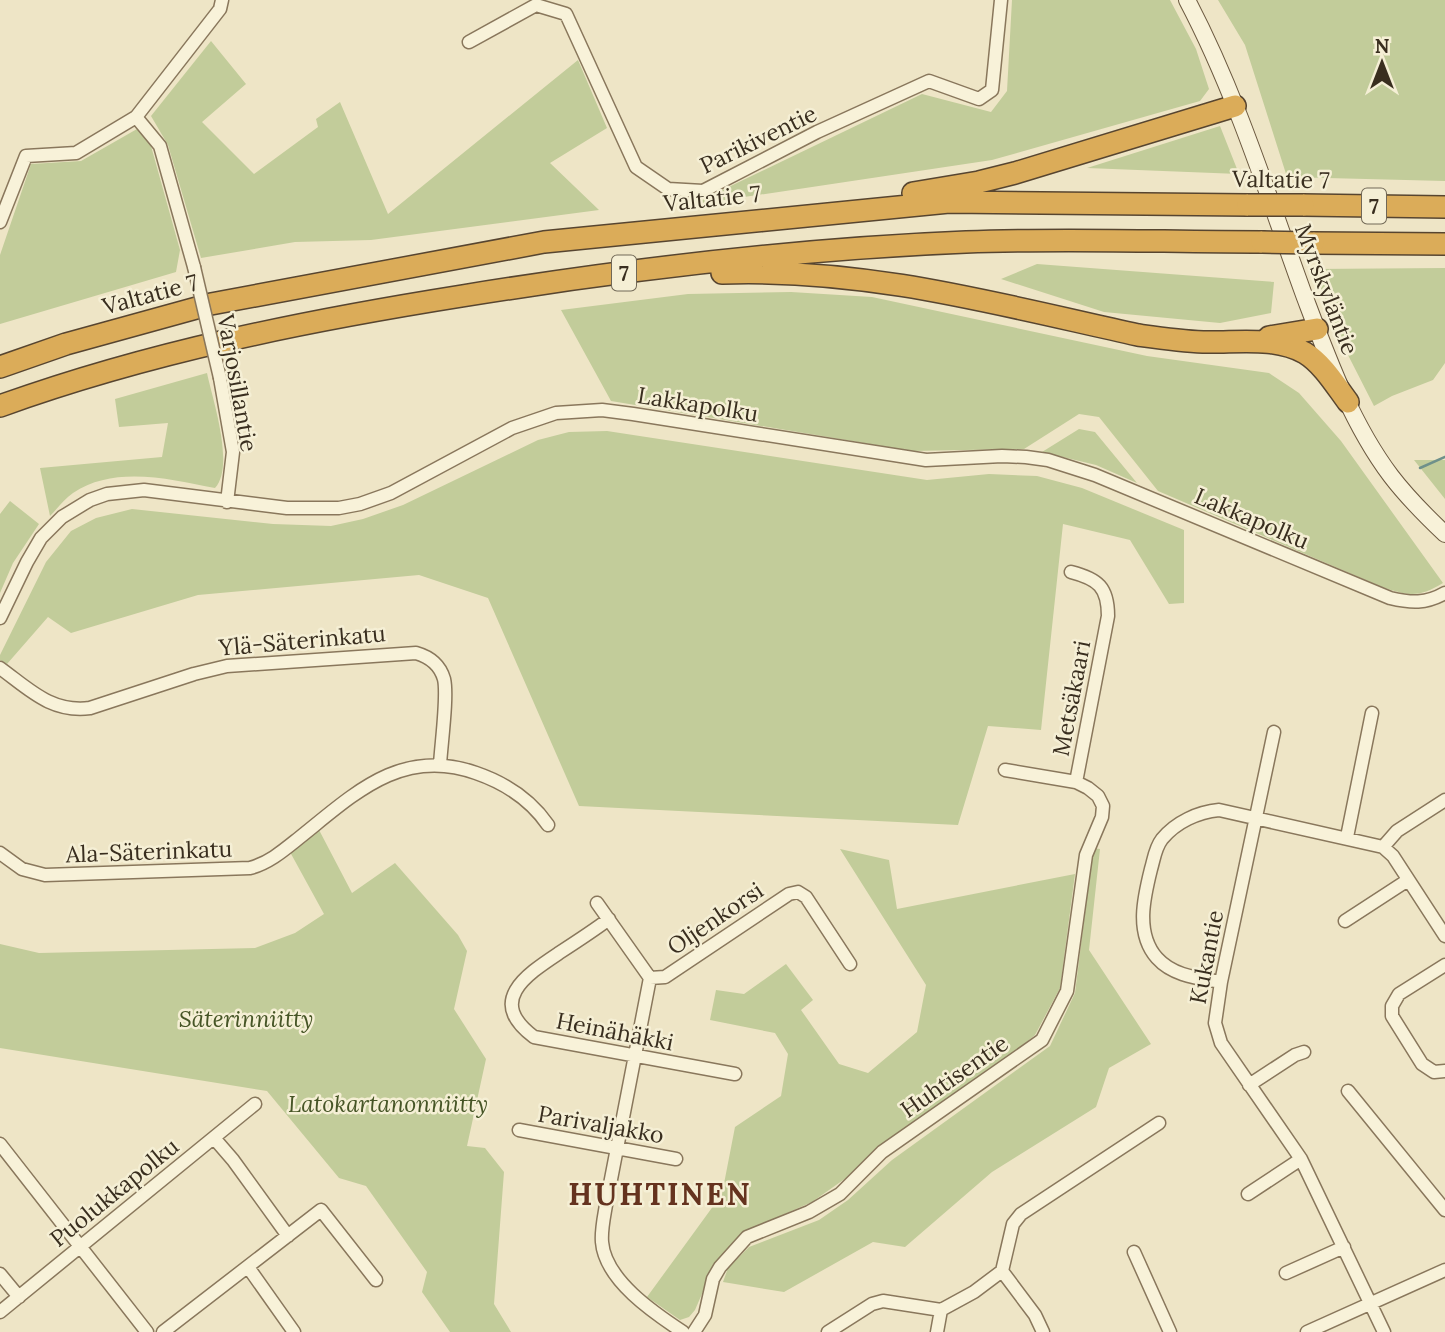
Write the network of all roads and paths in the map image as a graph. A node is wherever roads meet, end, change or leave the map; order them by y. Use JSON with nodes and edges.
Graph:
{"nodes":[{"id":1,"x":222,"y":0,"type":"edge"},
{"id":2,"x":1001,"y":0,"type":"edge"},
{"id":3,"x":1186,"y":0,"type":"edge"},
{"id":4,"x":469,"y":42,"type":"dead end"},
{"id":5,"x":1235,"y":106,"type":"junction"},
{"id":6,"x":136,"y":117,"type":"junction"},
{"id":7,"x":1445,"y":207,"type":"edge"},
{"id":8,"x":762,"y":219,"type":"junction"},
{"id":9,"x":0,"y":222,"type":"edge"},
{"id":10,"x":1445,"y":244,"type":"edge"},
{"id":11,"x":542,"y":283,"type":"junction"},
{"id":12,"x":1317,"y":330,"type":"junction"},
{"id":13,"x":1250,"y":341,"type":"junction"},
{"id":14,"x":66,"y":344,"type":"junction"},
{"id":15,"x":0,"y":355,"type":"edge"},
{"id":16,"x":0,"y":367,"type":"edge"},
{"id":17,"x":1348,"y":402,"type":"junction"},
{"id":18,"x":0,"y":406,"type":"edge"},
{"id":19,"x":227,"y":502,"type":"junction"},
{"id":20,"x":1445,"y":534,"type":"edge"},
{"id":21,"x":1071,"y":572,"type":"dead end"},
{"id":22,"x":1445,"y":593,"type":"edge"},
{"id":23,"x":0,"y":618,"type":"edge"},
{"id":24,"x":0,"y":668,"type":"edge"},
{"id":25,"x":1372,"y":713,"type":"dead end"},
{"id":26,"x":1274,"y":732,"type":"dead end"},
{"id":27,"x":440,"y":765,"type":"junction"},
{"id":28,"x":1005,"y":770,"type":"dead end"},
{"id":29,"x":1076,"y":782,"type":"junction"},
{"id":30,"x":1445,"y":800,"type":"edge"},
{"id":31,"x":1255,"y":818,"type":"junction"},
{"id":32,"x":548,"y":825,"type":"dead end"},
{"id":33,"x":1347,"y":837,"type":"junction"},
{"id":34,"x":1383,"y":847,"type":"junction"},
{"id":35,"x":0,"y":853,"type":"edge"},
{"id":36,"x":1408,"y":880,"type":"junction"},
{"id":37,"x":597,"y":903,"type":"dead end"},
{"id":38,"x":609,"y":919,"type":"junction"},
{"id":39,"x":1345,"y":921,"type":"dead end"},
{"id":40,"x":1445,"y":936,"type":"edge"},
{"id":41,"x":850,"y":964,"type":"dead end"},
{"id":42,"x":1445,"y":965,"type":"edge"},
{"id":43,"x":650,"y":978,"type":"junction"},
{"id":44,"x":1221,"y":982,"type":"junction"},
{"id":45,"x":1304,"y":1052,"type":"dead end"},
{"id":46,"x":634,"y":1057,"type":"junction"},
{"id":47,"x":1445,"y":1071,"type":"edge"},
{"id":48,"x":735,"y":1074,"type":"dead end"},
{"id":49,"x":1249,"y":1086,"type":"junction"},
{"id":50,"x":1348,"y":1091,"type":"dead end"},
{"id":51,"x":255,"y":1104,"type":"dead end"},
{"id":52,"x":1158,"y":1123,"type":"dead end"},
{"id":53,"x":519,"y":1130,"type":"dead end"},
{"id":54,"x":214,"y":1138,"type":"junction"},
{"id":55,"x":0,"y":1144,"type":"edge"},
{"id":56,"x":616,"y":1148,"type":"junction"},
{"id":57,"x":676,"y":1159,"type":"dead end"},
{"id":58,"x":1301,"y":1159,"type":"junction"},
{"id":59,"x":1248,"y":1194,"type":"dead end"},
{"id":60,"x":1445,"y":1210,"type":"edge"},
{"id":61,"x":288,"y":1236,"type":"junction"},
{"id":62,"x":81,"y":1245,"type":"junction"},
{"id":63,"x":1343,"y":1247,"type":"junction"},
{"id":64,"x":1135,"y":1252,"type":"dead end"},
{"id":65,"x":247,"y":1267,"type":"junction"},
{"id":66,"x":1445,"y":1270,"type":"edge"},
{"id":67,"x":1002,"y":1271,"type":"junction"},
{"id":68,"x":1286,"y":1273,"type":"dead end"},
{"id":69,"x":0,"y":1274,"type":"edge"},
{"id":70,"x":376,"y":1280,"type":"dead end"},
{"id":71,"x":19,"y":1297,"type":"junction"},
{"id":72,"x":1372,"y":1304,"type":"junction"},
{"id":73,"x":941,"y":1310,"type":"junction"},
{"id":74,"x":0,"y":1312,"type":"edge"},
{"id":75,"x":147,"y":1332,"type":"edge"},
{"id":76,"x":163,"y":1332,"type":"edge"},
{"id":77,"x":294,"y":1332,"type":"edge"},
{"id":78,"x":684,"y":1332,"type":"edge"},
{"id":79,"x":694,"y":1332,"type":"edge"},
{"id":80,"x":828,"y":1332,"type":"edge"},
{"id":81,"x":937,"y":1332,"type":"edge"},
{"id":82,"x":1043,"y":1332,"type":"edge"},
{"id":83,"x":1170,"y":1332,"type":"edge"},
{"id":84,"x":1307,"y":1332,"type":"edge"},
{"id":85,"x":1384,"y":1332,"type":"edge"}],
"edges":[{"from":1,"to":6,"type":"street"},
{"from":2,"to":4,"type":"street","name":"Parikiventie"},
{"from":3,"to":5,"type":"street","name":"Myrskyläntie"},
{"from":5,"to":8,"type":"highway"},
{"from":5,"to":12,"type":"street","name":"Myrskyläntie"},
{"from":6,"to":9,"type":"street"},
{"from":6,"to":19,"type":"street","name":"Varjosillantie","bridge":true},
{"from":7,"to":8,"type":"highway","name":"Valtatie 7","number":"7","bridge":true},
{"from":8,"to":14,"type":"highway","name":"Valtatie 7","number":"7"},
{"from":10,"to":11,"type":"highway","number":"7","bridge":true},
{"from":11,"to":13,"type":"highway"},
{"from":11,"to":18,"type":"highway","number":"7"},
{"from":12,"to":13,"type":"highway"},
{"from":12,"to":17,"type":"street","name":"Myrskyläntie"},
{"from":13,"to":17,"type":"highway"},
{"from":14,"to":15,"type":"highway"},
{"from":14,"to":16,"type":"highway","name":"Valtatie 7","number":"7"},
{"from":17,"to":20,"type":"street","name":"Myrskyläntie"},
{"from":19,"to":22,"type":"street","name":"Lakkapolku"},
{"from":19,"to":23,"type":"street","name":"Lakkapolku"},
{"from":21,"to":29,"type":"street","name":"Metsäkaari"},
{"from":24,"to":27,"type":"street","name":"Ylä-Säterinkatu"},
{"from":25,"to":33,"type":"street"},
{"from":26,"to":31,"type":"street","name":"Kukantie"},
{"from":27,"to":32,"type":"street","name":"Ala-Säterinkatu"},
{"from":27,"to":35,"type":"street","name":"Ala-Säterinkatu"},
{"from":28,"to":29,"type":"street","name":"Metsäkaari"},
{"from":29,"to":79,"type":"street","name":"Huhtisentie"},
{"from":30,"to":34,"type":"street"},
{"from":31,"to":33,"type":"street"},
{"from":31,"to":44,"type":"street","name":"Kukantie"},
{"from":31,"to":44,"type":"street"},
{"from":33,"to":34,"type":"street"},
{"from":34,"to":36,"type":"street"},
{"from":36,"to":39,"type":"street"},
{"from":36,"to":40,"type":"street"},
{"from":37,"to":38,"type":"street"},
{"from":38,"to":43,"type":"street"},
{"from":38,"to":46,"type":"street","name":"Heinähäkki"},
{"from":41,"to":43,"type":"street","name":"Oljenkorsi"},
{"from":42,"to":47,"type":"street"},
{"from":43,"to":46,"type":"street"},
{"from":44,"to":49,"type":"street","name":"Kukantie"},
{"from":45,"to":49,"type":"street"},
{"from":46,"to":48,"type":"street","name":"Heinähäkki"},
{"from":46,"to":56,"type":"street"},
{"from":49,"to":58,"type":"street","name":"Kukantie"},
{"from":50,"to":60,"type":"street"},
{"from":51,"to":54,"type":"street","name":"Puolukkapolku"},
{"from":52,"to":67,"type":"street"},
{"from":53,"to":56,"type":"street","name":"Parivaljakko"},
{"from":54,"to":61,"type":"street"},
{"from":54,"to":62,"type":"street","name":"Puolukkapolku"},
{"from":55,"to":62,"type":"street"},
{"from":56,"to":57,"type":"street","name":"Parivaljakko"},
{"from":56,"to":78,"type":"street"},
{"from":58,"to":59,"type":"street"},
{"from":58,"to":63,"type":"street","name":"Kukantie"},
{"from":61,"to":65,"type":"street"},
{"from":61,"to":70,"type":"street"},
{"from":62,"to":71,"type":"street","name":"Puolukkapolku"},
{"from":62,"to":75,"type":"street"},
{"from":63,"to":68,"type":"street"},
{"from":63,"to":72,"type":"street","name":"Kukantie"},
{"from":64,"to":83,"type":"street"},
{"from":65,"to":76,"type":"street"},
{"from":65,"to":77,"type":"street"},
{"from":66,"to":72,"type":"street"},
{"from":67,"to":73,"type":"street"},
{"from":67,"to":82,"type":"street"},
{"from":69,"to":71,"type":"street"},
{"from":71,"to":74,"type":"street","name":"Puolukkapolku"},
{"from":72,"to":84,"type":"street"},
{"from":72,"to":85,"type":"street","name":"Kukantie"},
{"from":73,"to":80,"type":"street"},
{"from":73,"to":81,"type":"street"}]}
